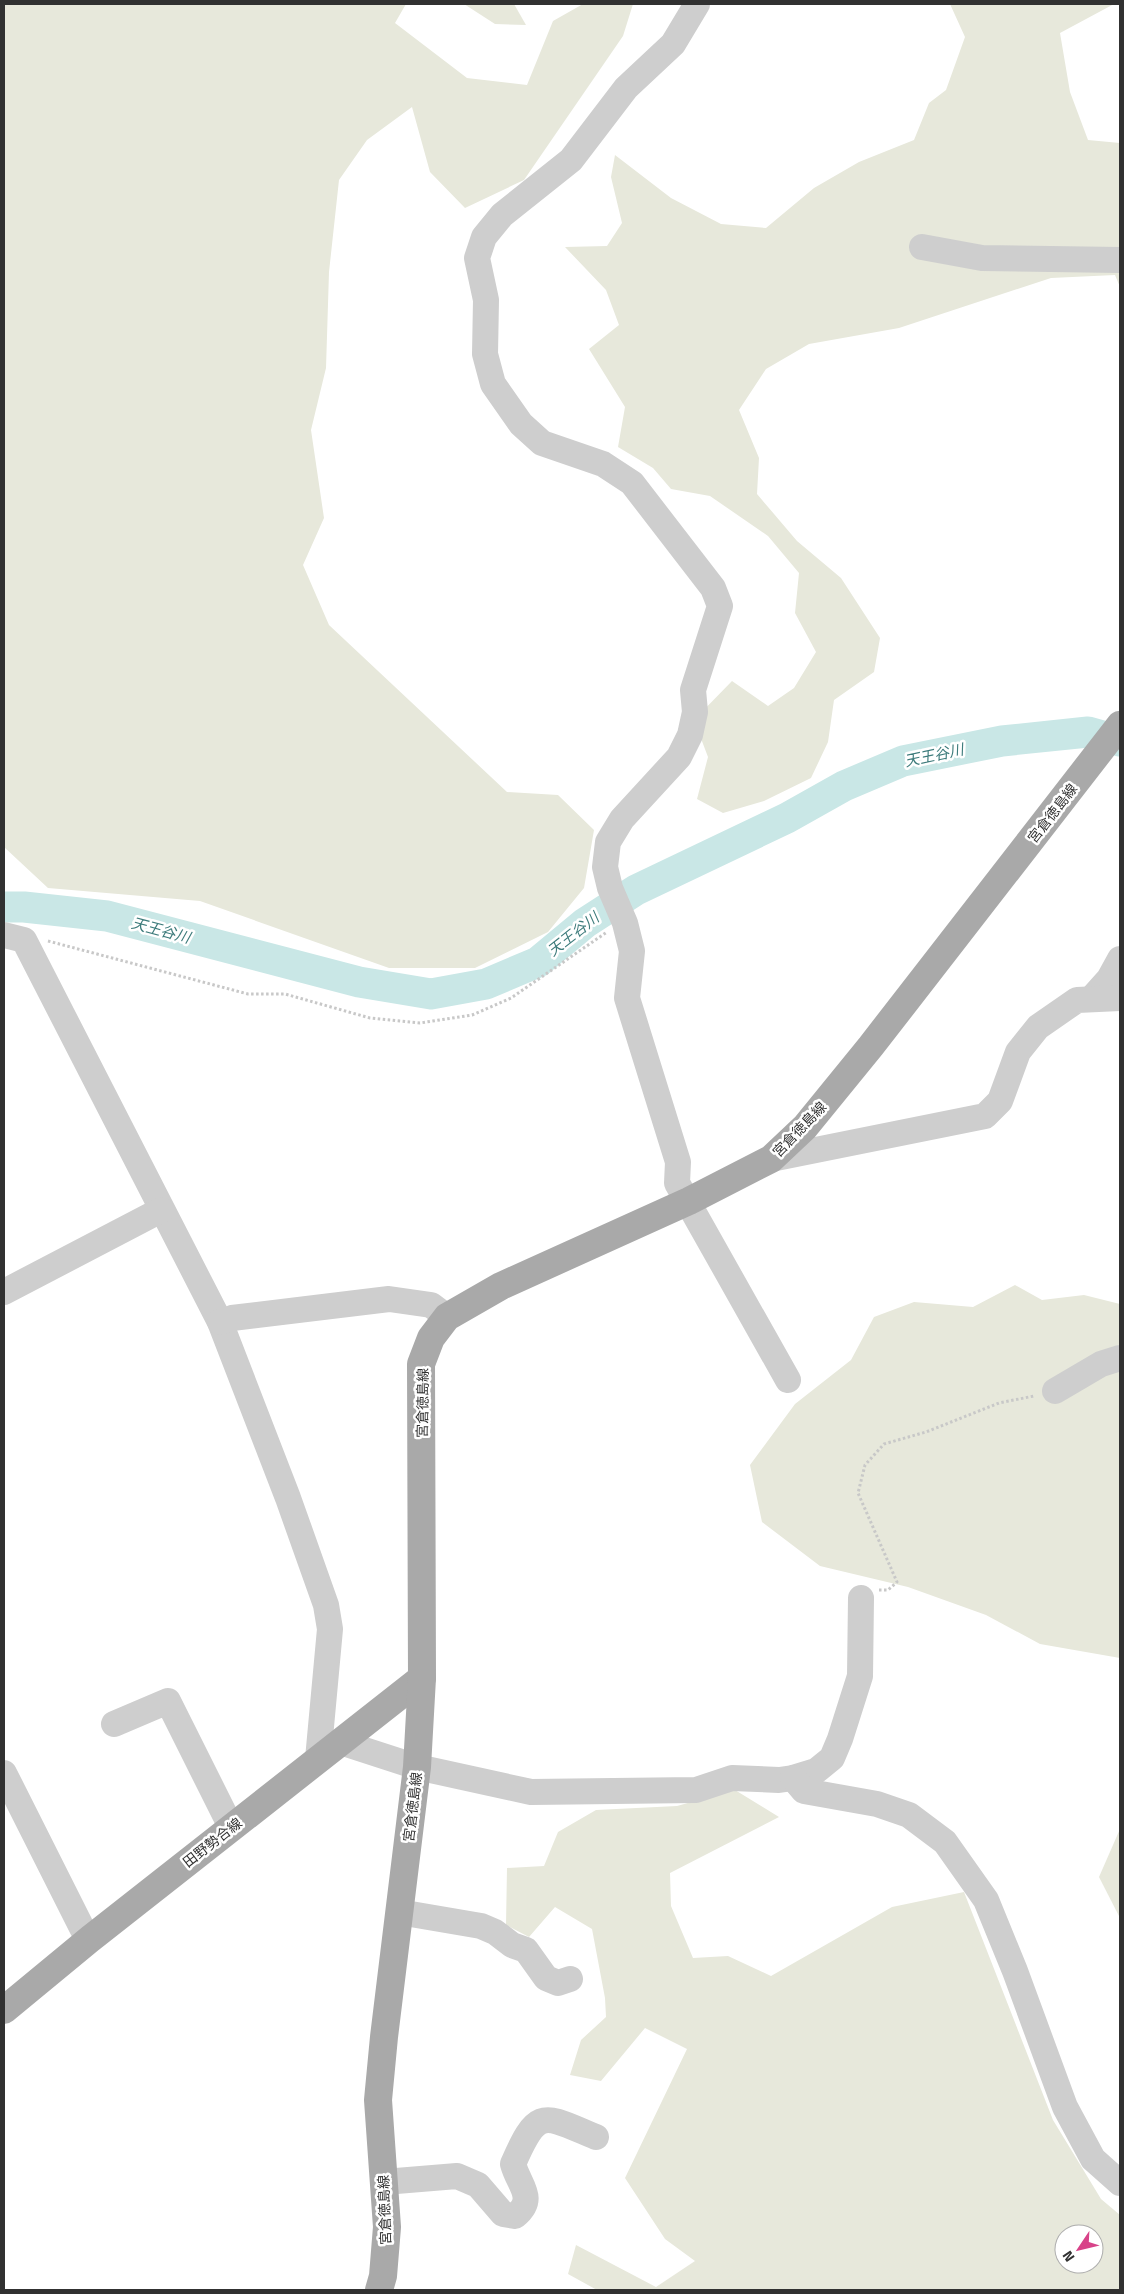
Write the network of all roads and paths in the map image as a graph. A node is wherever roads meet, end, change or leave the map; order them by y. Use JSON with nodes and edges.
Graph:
{"nodes":[{"id":1,"x":697,"y":4,"type":"edge"},
{"id":2,"x":922,"y":247,"type":"dead end"},
{"id":3,"x":1120,"y":260,"type":"edge"},
{"id":4,"x":1119,"y":727,"type":"edge"},
{"id":5,"x":620,"y":910,"type":"junction"},
{"id":6,"x":14,"y":938,"type":"edge"},
{"id":7,"x":1120,"y":958,"type":"edge"},
{"id":8,"x":1092,"y":998,"type":"junction"},
{"id":9,"x":1120,"y":998,"type":"edge"},
{"id":10,"x":772,"y":1159,"type":"junction"},
{"id":11,"x":689,"y":1201,"type":"junction"},
{"id":12,"x":161,"y":1210,"type":"junction"},
{"id":13,"x":4,"y":1292,"type":"edge"},
{"id":14,"x":447,"y":1317,"type":"junction"},
{"id":15,"x":220,"y":1322,"type":"junction"},
{"id":16,"x":1120,"y":1358,"type":"edge"},
{"id":17,"x":788,"y":1380,"type":"dead end"},
{"id":18,"x":1054,"y":1391,"type":"joint"},
{"id":19,"x":861,"y":1598,"type":"joint"},
{"id":20,"x":422,"y":1678,"type":"junction"},
{"id":21,"x":114,"y":1724,"type":"dead end"},
{"id":22,"x":340,"y":1742,"type":"junction"},
{"id":23,"x":318,"y":1759,"type":"junction"},
{"id":24,"x":417,"y":1767,"type":"junction"},
{"id":25,"x":4,"y":1772,"type":"edge"},
{"id":26,"x":793,"y":1778,"type":"junction"},
{"id":27,"x":231,"y":1827,"type":"junction"},
{"id":28,"x":399,"y":1912,"type":"junction"},
{"id":29,"x":90,"y":1939,"type":"junction"},
{"id":30,"x":570,"y":1979,"type":"dead end"},
{"id":31,"x":4,"y":2010,"type":"edge"},
{"id":32,"x":596,"y":2138,"type":"dead end"},
{"id":33,"x":384,"y":2182,"type":"junction"},
{"id":34,"x":1120,"y":2183,"type":"edge"},
{"id":35,"x":379,"y":2290,"type":"edge"}],
"edges":[{"from":1,"to":5,"type":"street"},
{"from":2,"to":3,"type":"street"},
{"from":4,"to":10,"type":"main road","name":"宮倉徳島線"},
{"from":5,"to":6,"type":"path"},
{"from":5,"to":11,"type":"street"},
{"from":6,"to":12,"type":"street"},
{"from":7,"to":8,"type":"street"},
{"from":8,"to":9,"type":"street"},
{"from":8,"to":10,"type":"street"},
{"from":10,"to":11,"type":"main road","name":"宮倉徳島線"},
{"from":11,"to":14,"type":"main road","name":"宮倉徳島線"},
{"from":11,"to":17,"type":"street"},
{"from":12,"to":13,"type":"street"},
{"from":12,"to":15,"type":"street"},
{"from":14,"to":15,"type":"street"},
{"from":14,"to":20,"type":"main road","name":"宮倉徳島線"},
{"from":15,"to":23,"type":"street"},
{"from":16,"to":18,"type":"street"},
{"from":18,"to":19,"type":"path"},
{"from":19,"to":26,"type":"street"},
{"from":20,"to":22,"type":"main road","name":"田野勢合線"},
{"from":20,"to":24,"type":"main road","name":"宮倉徳島線"},
{"from":21,"to":27,"type":"street"},
{"from":22,"to":23,"type":"main road","name":"田野勢合線"},
{"from":22,"to":24,"type":"street"},
{"from":23,"to":27,"type":"main road","name":"田野勢合線"},
{"from":24,"to":26,"type":"street"},
{"from":24,"to":28,"type":"main road","name":"宮倉徳島線"},
{"from":25,"to":29,"type":"street"},
{"from":26,"to":34,"type":"street"},
{"from":27,"to":29,"type":"main road","name":"田野勢合線"},
{"from":28,"to":30,"type":"street"},
{"from":28,"to":33,"type":"main road","name":"宮倉徳島線"},
{"from":29,"to":31,"type":"main road","name":"田野勢合線"},
{"from":32,"to":33,"type":"street"},
{"from":33,"to":35,"type":"main road","name":"宮倉徳島線"}]}
